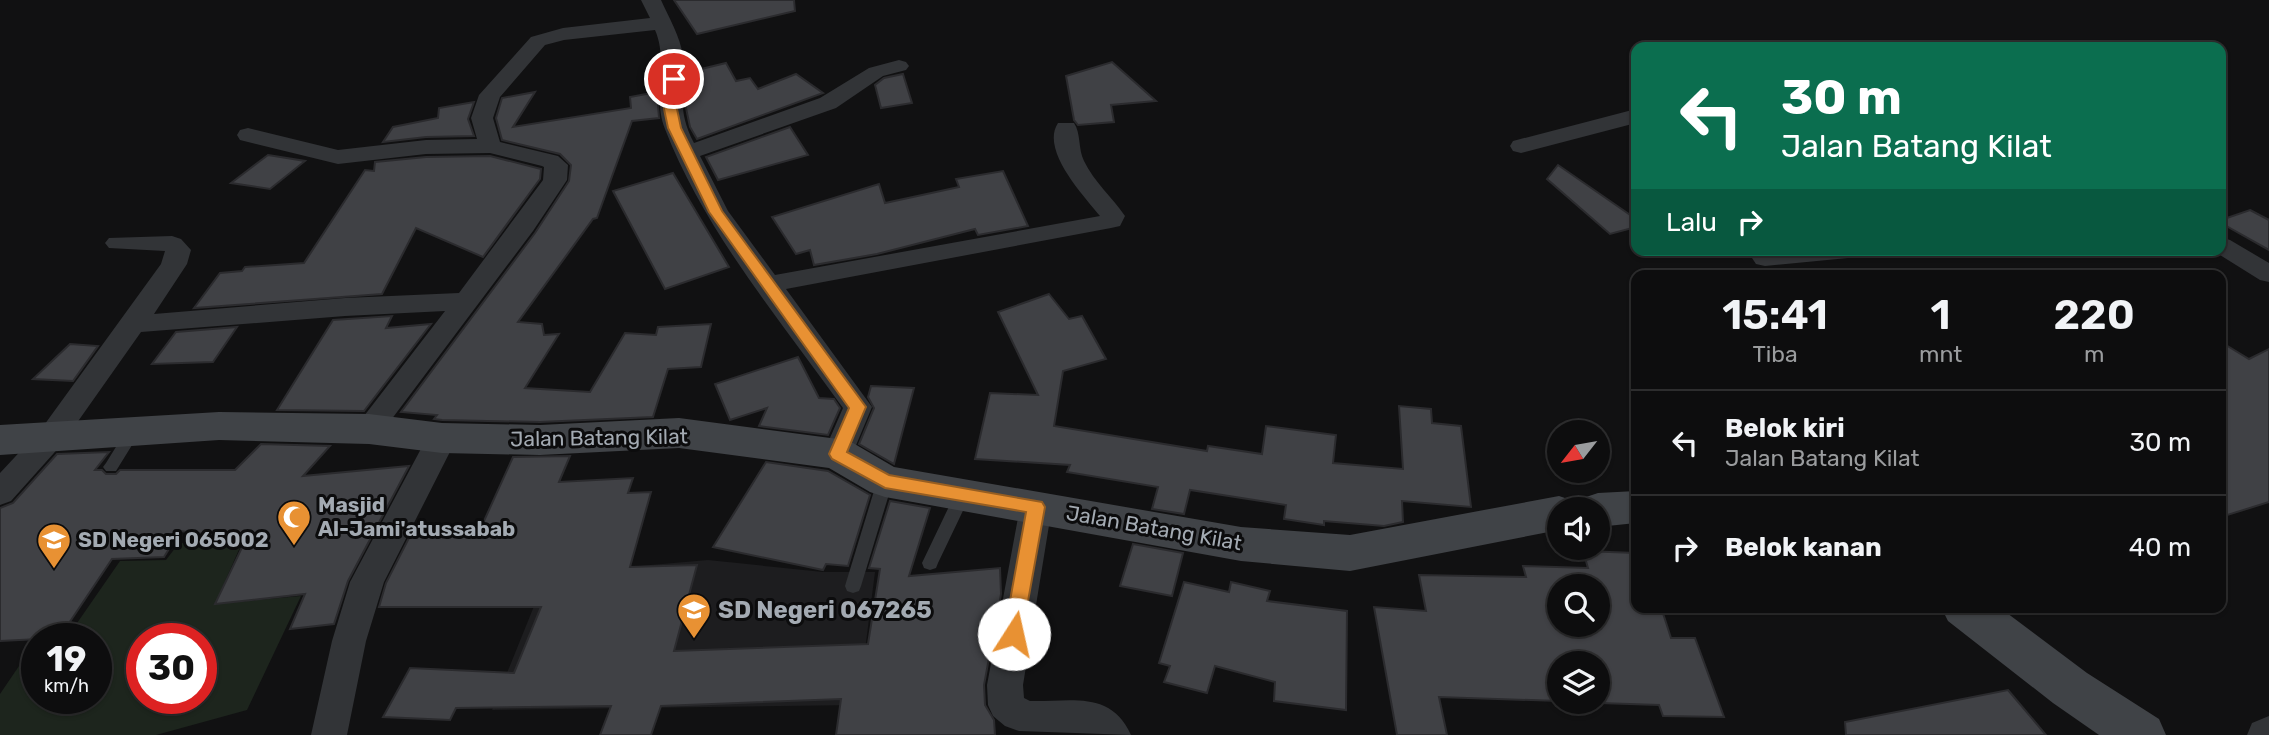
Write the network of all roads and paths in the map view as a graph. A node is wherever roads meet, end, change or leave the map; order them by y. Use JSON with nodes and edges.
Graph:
{"nodes":[{"id":1,"x":651,"y":0,"type":"edge"},
{"id":2,"x":662,"y":23,"type":"junction"},
{"id":3,"x":899,"y":66,"type":"dead end"},
{"id":4,"x":1631,"y":117,"type":"edge"},
{"id":5,"x":1066,"y":128,"type":"dead end"},
{"id":6,"x":248,"y":135,"type":"dead end"},
{"id":7,"x":490,"y":146,"type":"junction"},
{"id":8,"x":1521,"y":146,"type":"dead end"},
{"id":9,"x":687,"y":153,"type":"junction"},
{"id":10,"x":118,"y":243,"type":"dead end"},
{"id":11,"x":2226,"y":248,"type":"edge"},
{"id":12,"x":1786,"y":256,"type":"edge"},
{"id":13,"x":1765,"y":258,"type":"dead end"},
{"id":14,"x":2269,"y":274,"type":"edge"},
{"id":15,"x":771,"y":284,"type":"junction"},
{"id":16,"x":467,"y":301,"type":"junction"},
{"id":17,"x":133,"y":324,"type":"junction"},
{"id":18,"x":369,"y":429,"type":"junction"},
{"id":19,"x":133,"y":432,"type":"junction"},
{"id":20,"x":52,"y":436,"type":"junction"},
{"id":21,"x":442,"y":438,"type":"junction"},
{"id":22,"x":0,"y":440,"type":"edge"},
{"id":23,"x":838,"y":454,"type":"junction"},
{"id":24,"x":111,"y":467,"type":"dead end"},
{"id":25,"x":885,"y":481,"type":"junction"},
{"id":26,"x":0,"y":493,"type":"edge"},
{"id":27,"x":964,"y":493,"type":"junction"},
{"id":28,"x":1036,"y":507,"type":"junction"},
{"id":29,"x":1631,"y":507,"type":"edge"},
{"id":30,"x":1610,"y":509,"type":"edge"},
{"id":31,"x":1547,"y":515,"type":"edge"},
{"id":32,"x":930,"y":563,"type":"dead end"},
{"id":33,"x":853,"y":586,"type":"dead end"},
{"id":34,"x":1972,"y":613,"type":"edge"},
{"id":35,"x":2269,"y":732,"type":"edge"},
{"id":36,"x":329,"y":735,"type":"edge"},
{"id":37,"x":1113,"y":735,"type":"edge"},
{"id":38,"x":2141,"y":735,"type":"edge"},
{"id":39,"x":2265,"y":735,"type":"edge"}],
"edges":[{"from":1,"to":2,"type":"street"},
{"from":2,"to":7,"type":"street"},
{"from":2,"to":9,"type":"street"},
{"from":3,"to":9,"type":"street"},
{"from":4,"to":8,"type":"street"},
{"from":5,"to":15,"type":"street"},
{"from":6,"to":7,"type":"street"},
{"from":7,"to":16,"type":"street"},
{"from":9,"to":15,"type":"street"},
{"from":10,"to":17,"type":"street"},
{"from":11,"to":14,"type":"street"},
{"from":12,"to":13,"type":"street"},
{"from":15,"to":23,"type":"street"},
{"from":16,"to":17,"type":"street"},
{"from":16,"to":18,"type":"street"},
{"from":17,"to":20,"type":"street"},
{"from":18,"to":19,"type":"street","name":"Jalan Batang Kilat"},
{"from":18,"to":21,"type":"street","name":"Jalan Batang Kilat"},
{"from":19,"to":20,"type":"street","name":"Jalan Batang Kilat"},
{"from":19,"to":24,"type":"lane"},
{"from":20,"to":22,"type":"street","name":"Jalan Batang Kilat"},
{"from":20,"to":26,"type":"street"},
{"from":21,"to":23,"type":"street","name":"Jalan Batang Kilat"},
{"from":21,"to":36,"type":"street"},
{"from":23,"to":25,"type":"street","name":"Jalan Batang Kilat"},
{"from":25,"to":27,"type":"street","name":"Jalan Batang Kilat"},
{"from":25,"to":33,"type":"lane"},
{"from":27,"to":28,"type":"street","name":"Jalan Batang Kilat"},
{"from":27,"to":32,"type":"lane"},
{"from":28,"to":31,"type":"street","name":"Jalan Batang Kilat"},
{"from":28,"to":37,"type":"street"},
{"from":29,"to":30,"type":"street"},
{"from":34,"to":38,"type":"street"},
{"from":35,"to":39,"type":"street"}]}
